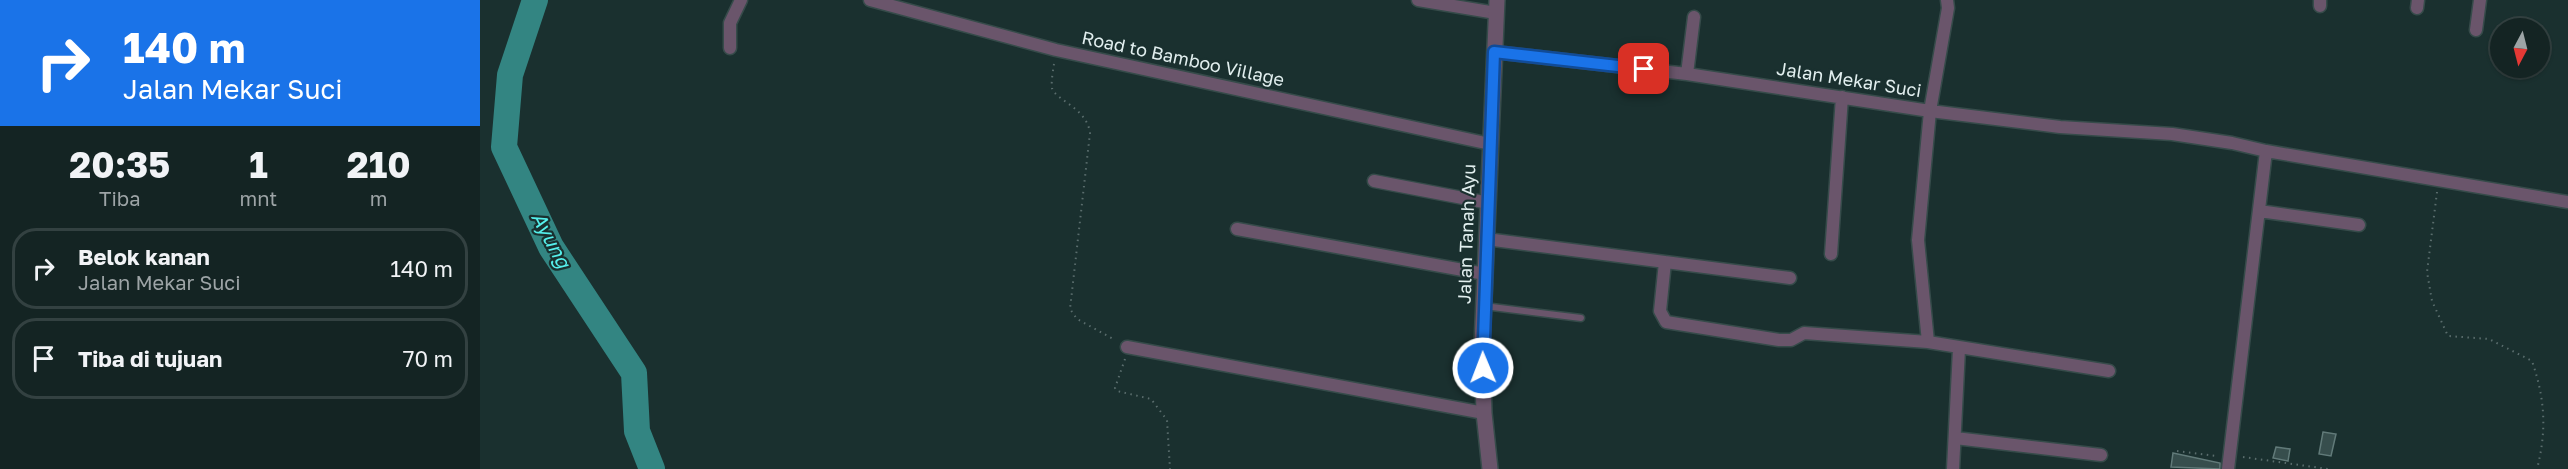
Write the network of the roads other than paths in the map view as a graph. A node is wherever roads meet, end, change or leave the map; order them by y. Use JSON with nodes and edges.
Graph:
{"nodes":[{"id":1,"x":741,"y":0,"type":"edge"},
{"id":2,"x":870,"y":0,"type":"edge"},
{"id":3,"x":1418,"y":0,"type":"edge"},
{"id":4,"x":1947,"y":0,"type":"edge"},
{"id":5,"x":2480,"y":0,"type":"edge"},
{"id":6,"x":1496,"y":7,"type":"edge"},
{"id":7,"x":1694,"y":17,"type":"dead end"},
{"id":8,"x":2476,"y":30,"type":"dead end"},
{"id":9,"x":730,"y":48,"type":"dead end"},
{"id":10,"x":1494,"y":52,"type":"junction"},
{"id":11,"x":1687,"y":74,"type":"junction"},
{"id":12,"x":1842,"y":97,"type":"junction"},
{"id":13,"x":1930,"y":111,"type":"junction"},
{"id":14,"x":1490,"y":144,"type":"junction"},
{"id":15,"x":2266,"y":151,"type":"junction"},
{"id":16,"x":1374,"y":181,"type":"dead end"},
{"id":17,"x":2568,"y":202,"type":"edge"},
{"id":18,"x":1489,"y":203,"type":"junction"},
{"id":19,"x":2259,"y":211,"type":"junction"},
{"id":20,"x":2358,"y":225,"type":"dead end"},
{"id":21,"x":1237,"y":230,"type":"dead end"},
{"id":22,"x":1486,"y":239,"type":"junction"},
{"id":23,"x":1831,"y":254,"type":"dead end"},
{"id":24,"x":1665,"y":262,"type":"junction"},
{"id":25,"x":1485,"y":273,"type":"junction"},
{"id":26,"x":1790,"y":278,"type":"dead end"},
{"id":27,"x":1484,"y":306,"type":"junction"},
{"id":28,"x":1581,"y":318,"type":"dead end"},
{"id":29,"x":1928,"y":342,"type":"junction"},
{"id":30,"x":1127,"y":347,"type":"road end"},
{"id":31,"x":1959,"y":349,"type":"junction"},
{"id":32,"x":2109,"y":371,"type":"dead end"},
{"id":33,"x":1484,"y":413,"type":"junction"},
{"id":34,"x":1955,"y":438,"type":"junction"},
{"id":35,"x":2101,"y":455,"type":"dead end"},
{"id":36,"x":2229,"y":464,"type":"edge"},
{"id":37,"x":1490,"y":469,"type":"edge"},
{"id":38,"x":1953,"y":469,"type":"edge"}],
"edges":[{"from":1,"to":9,"type":"street"},
{"from":2,"to":14,"type":"street","name":"Road to Bamboo Village"},
{"from":3,"to":6,"type":"street"},
{"from":4,"to":13,"type":"street"},
{"from":5,"to":8,"type":"street"},
{"from":6,"to":10,"type":"street","name":"Jalan Tanah Ayu"},
{"from":7,"to":11,"type":"street"},
{"from":10,"to":11,"type":"street","name":"Jalan Mekar Suci"},
{"from":10,"to":14,"type":"street","name":"Jalan Tanah Ayu"},
{"from":11,"to":12,"type":"street","name":"Jalan Mekar Suci"},
{"from":12,"to":13,"type":"street","name":"Jalan Mekar Suci"},
{"from":12,"to":23,"type":"street"},
{"from":13,"to":15,"type":"street"},
{"from":13,"to":29,"type":"street","name":"Jalan Mekar Suci"},
{"from":14,"to":18,"type":"street","name":"Jalan Tanah Ayu"},
{"from":15,"to":17,"type":"street"},
{"from":15,"to":19,"type":"street"},
{"from":16,"to":18,"type":"street"},
{"from":18,"to":22,"type":"street","name":"Jalan Tanah Ayu"},
{"from":19,"to":20,"type":"street"},
{"from":19,"to":36,"type":"street"},
{"from":21,"to":25,"type":"street"},
{"from":22,"to":24,"type":"street"},
{"from":22,"to":25,"type":"street","name":"Jalan Tanah Ayu"},
{"from":24,"to":26,"type":"street"},
{"from":24,"to":29,"type":"street"},
{"from":25,"to":27,"type":"street","name":"Jalan Tanah Ayu"},
{"from":27,"to":28,"type":"lane"},
{"from":27,"to":33,"type":"street","name":"Jalan Tanah Ayu"},
{"from":29,"to":31,"type":"street"},
{"from":30,"to":33,"type":"street"},
{"from":31,"to":32,"type":"street"},
{"from":31,"to":34,"type":"street"},
{"from":33,"to":37,"type":"street","name":"Jalan Tanah Ayu"},
{"from":34,"to":35,"type":"street"},
{"from":34,"to":38,"type":"street"}]}
